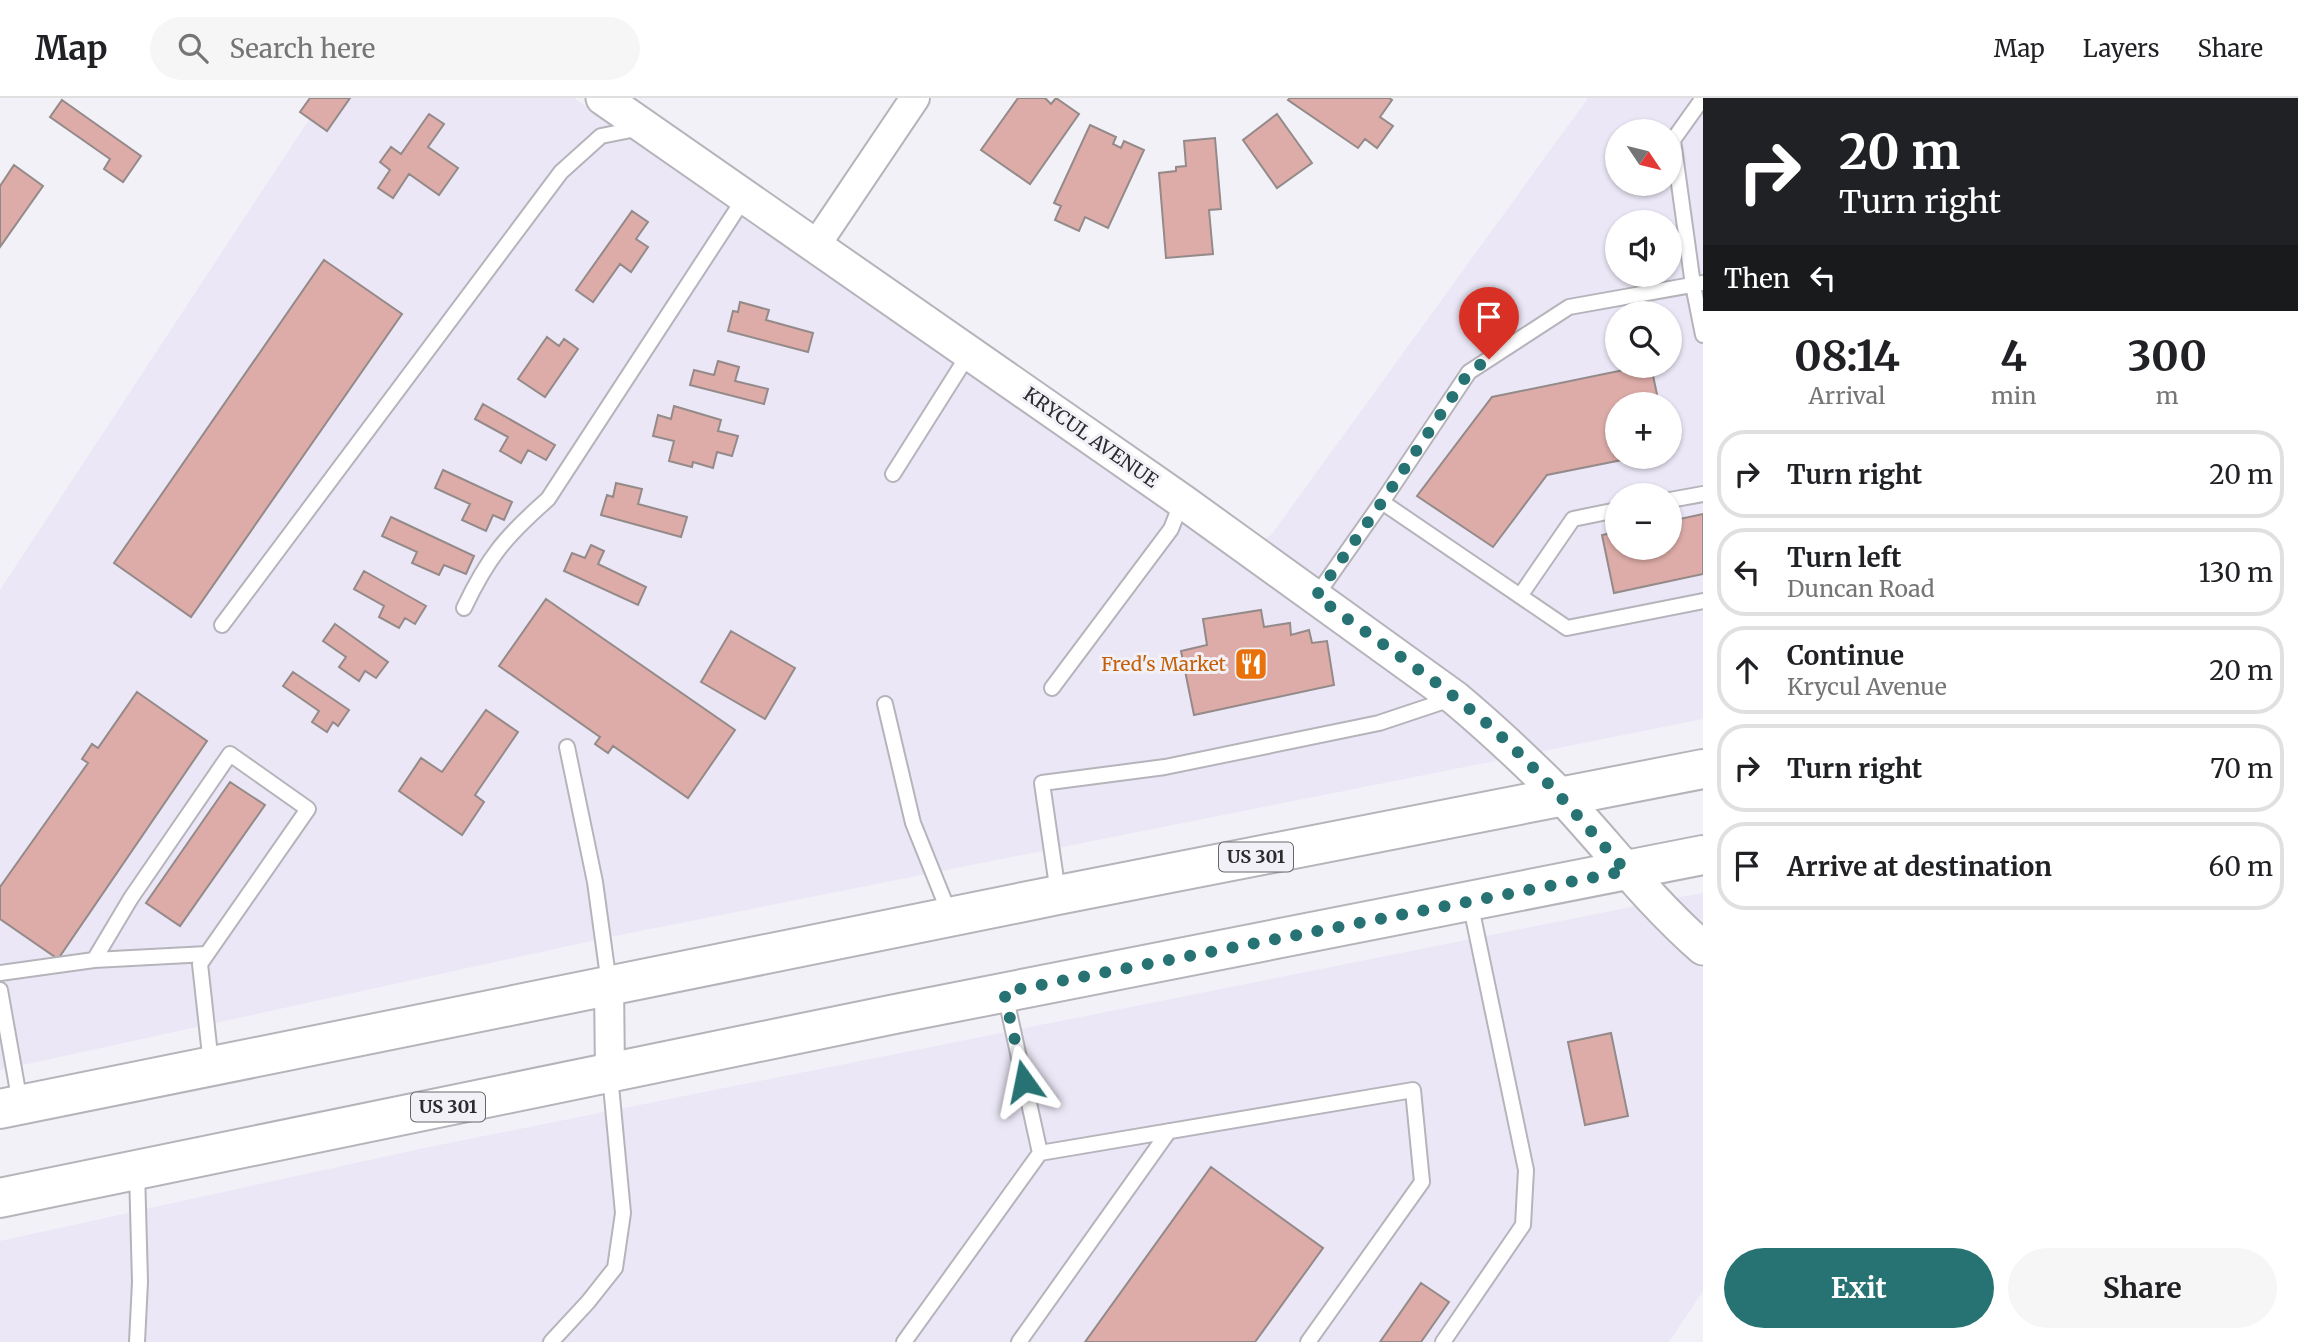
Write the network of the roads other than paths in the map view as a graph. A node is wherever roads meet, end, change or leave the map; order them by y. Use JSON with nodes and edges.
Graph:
{"nodes":[{"id":1,"x":603,"y":98,"type":"edge"},
{"id":2,"x":915,"y":98,"type":"edge"},
{"id":3,"x":1703,"y":98,"type":"edge"},
{"id":4,"x":645,"y":127,"type":"junction"},
{"id":5,"x":746,"y":196,"type":"junction"},
{"id":6,"x":816,"y":245,"type":"junction"},
{"id":7,"x":1698,"y":284,"type":"edge"},
{"id":8,"x":1703,"y":335,"type":"edge"},
{"id":9,"x":970,"y":352,"type":"junction"},
{"id":10,"x":893,"y":474,"type":"dead end"},
{"id":11,"x":1703,"y":494,"type":"edge"},
{"id":12,"x":1682,"y":498,"type":"edge"},
{"id":13,"x":1182,"y":501,"type":"junction"},
{"id":14,"x":1382,"y":502,"type":"junction"},
{"id":15,"x":1605,"y":512,"type":"edge"},
{"id":16,"x":1316,"y":596,"type":"junction"},
{"id":17,"x":1520,"y":596,"type":"junction"},
{"id":18,"x":1703,"y":601,"type":"edge"},
{"id":19,"x":464,"y":608,"type":"dead end"},
{"id":20,"x":222,"y":625,"type":"dead end"},
{"id":21,"x":1052,"y":688,"type":"dead end"},
{"id":22,"x":1455,"y":698,"type":"junction"},
{"id":23,"x":885,"y":704,"type":"dead end"},
{"id":24,"x":567,"y":747,"type":"dead end"},
{"id":25,"x":1703,"y":769,"type":"edge"},
{"id":26,"x":1562,"y":798,"type":"junction"},
{"id":27,"x":1703,"y":855,"type":"edge"},
{"id":28,"x":1626,"y":871,"type":"junction"},
{"id":29,"x":1058,"y":895,"type":"junction"},
{"id":30,"x":1469,"y":901,"type":"junction"},
{"id":31,"x":950,"y":917,"type":"junction"},
{"id":32,"x":1703,"y":948,"type":"edge"},
{"id":33,"x":207,"y":954,"type":"junction"},
{"id":34,"x":94,"y":960,"type":"junction"},
{"id":35,"x":0,"y":973,"type":"edge"},
{"id":36,"x":609,"y":985,"type":"junction"},
{"id":37,"x":0,"y":990,"type":"edge"},
{"id":38,"x":1004,"y":992,"type":"junction"},
{"id":39,"x":211,"y":1066,"type":"junction"},
{"id":40,"x":610,"y":1074,"type":"junction"},
{"id":41,"x":10,"y":1107,"type":"edge"},
{"id":42,"x":1168,"y":1131,"type":"junction"},
{"id":43,"x":1040,"y":1153,"type":"junction"},
{"id":44,"x":137,"y":1170,"type":"junction"},
{"id":45,"x":0,"y":1198,"type":"edge"},
{"id":46,"x":137,"y":1342,"type":"edge"},
{"id":47,"x":551,"y":1342,"type":"edge"},
{"id":48,"x":904,"y":1342,"type":"edge"},
{"id":49,"x":1019,"y":1342,"type":"edge"},
{"id":50,"x":1308,"y":1342,"type":"edge"},
{"id":51,"x":1443,"y":1342,"type":"edge"}],
"edges":[{"from":1,"to":4,"type":"street","name":"KRYCUL AVENUE"},
{"from":2,"to":6,"type":"street"},
{"from":3,"to":7,"type":"lane"},
{"from":4,"to":5,"type":"street","name":"KRYCUL AVENUE"},
{"from":4,"to":20,"type":"lane"},
{"from":5,"to":6,"type":"street","name":"KRYCUL AVENUE"},
{"from":5,"to":19,"type":"lane"},
{"from":6,"to":9,"type":"street","name":"KRYCUL AVENUE"},
{"from":7,"to":8,"type":"lane"},
{"from":7,"to":14,"type":"lane"},
{"from":9,"to":10,"type":"lane"},
{"from":9,"to":13,"type":"street","name":"KRYCUL AVENUE"},
{"from":11,"to":12,"type":"lane"},
{"from":13,"to":16,"type":"street","name":"KRYCUL AVENUE"},
{"from":13,"to":21,"type":"lane"},
{"from":14,"to":16,"type":"lane"},
{"from":14,"to":17,"type":"lane"},
{"from":15,"to":17,"type":"lane"},
{"from":16,"to":22,"type":"street","name":"KRYCUL AVENUE"},
{"from":17,"to":18,"type":"lane"},
{"from":22,"to":26,"type":"street","name":"KRYCUL AVENUE"},
{"from":22,"to":29,"type":"lane"},
{"from":23,"to":31,"type":"lane"},
{"from":24,"to":36,"type":"lane"},
{"from":25,"to":26,"type":"main road","number":"US 301"},
{"from":26,"to":28,"type":"street","name":"KRYCUL AVENUE"},
{"from":26,"to":29,"type":"main road","number":"US 301"},
{"from":27,"to":28,"type":"main road","number":"US 301"},
{"from":28,"to":30,"type":"main road","number":"US 301"},
{"from":28,"to":32,"type":"street","name":"KRYCUL AVENUE"},
{"from":29,"to":31,"type":"main road","number":"US 301"},
{"from":30,"to":38,"type":"main road","number":"US 301"},
{"from":30,"to":51,"type":"lane"},
{"from":31,"to":36,"type":"main road","number":"US 301"},
{"from":33,"to":34,"type":"lane"},
{"from":33,"to":34,"type":"lane"},
{"from":33,"to":39,"type":"lane"},
{"from":34,"to":35,"type":"lane"},
{"from":36,"to":39,"type":"main road","number":"US 301"},
{"from":36,"to":40,"type":"street"},
{"from":37,"to":41,"type":"lane"},
{"from":38,"to":40,"type":"main road","number":"US 301"},
{"from":38,"to":43,"type":"lane"},
{"from":39,"to":41,"type":"main road","number":"US 301"},
{"from":40,"to":44,"type":"main road","number":"US 301"},
{"from":40,"to":47,"type":"lane"},
{"from":42,"to":43,"type":"lane"},
{"from":42,"to":49,"type":"lane"},
{"from":42,"to":50,"type":"lane"},
{"from":43,"to":48,"type":"lane"},
{"from":44,"to":45,"type":"main road","number":"US 301"},
{"from":44,"to":46,"type":"lane"}]}
